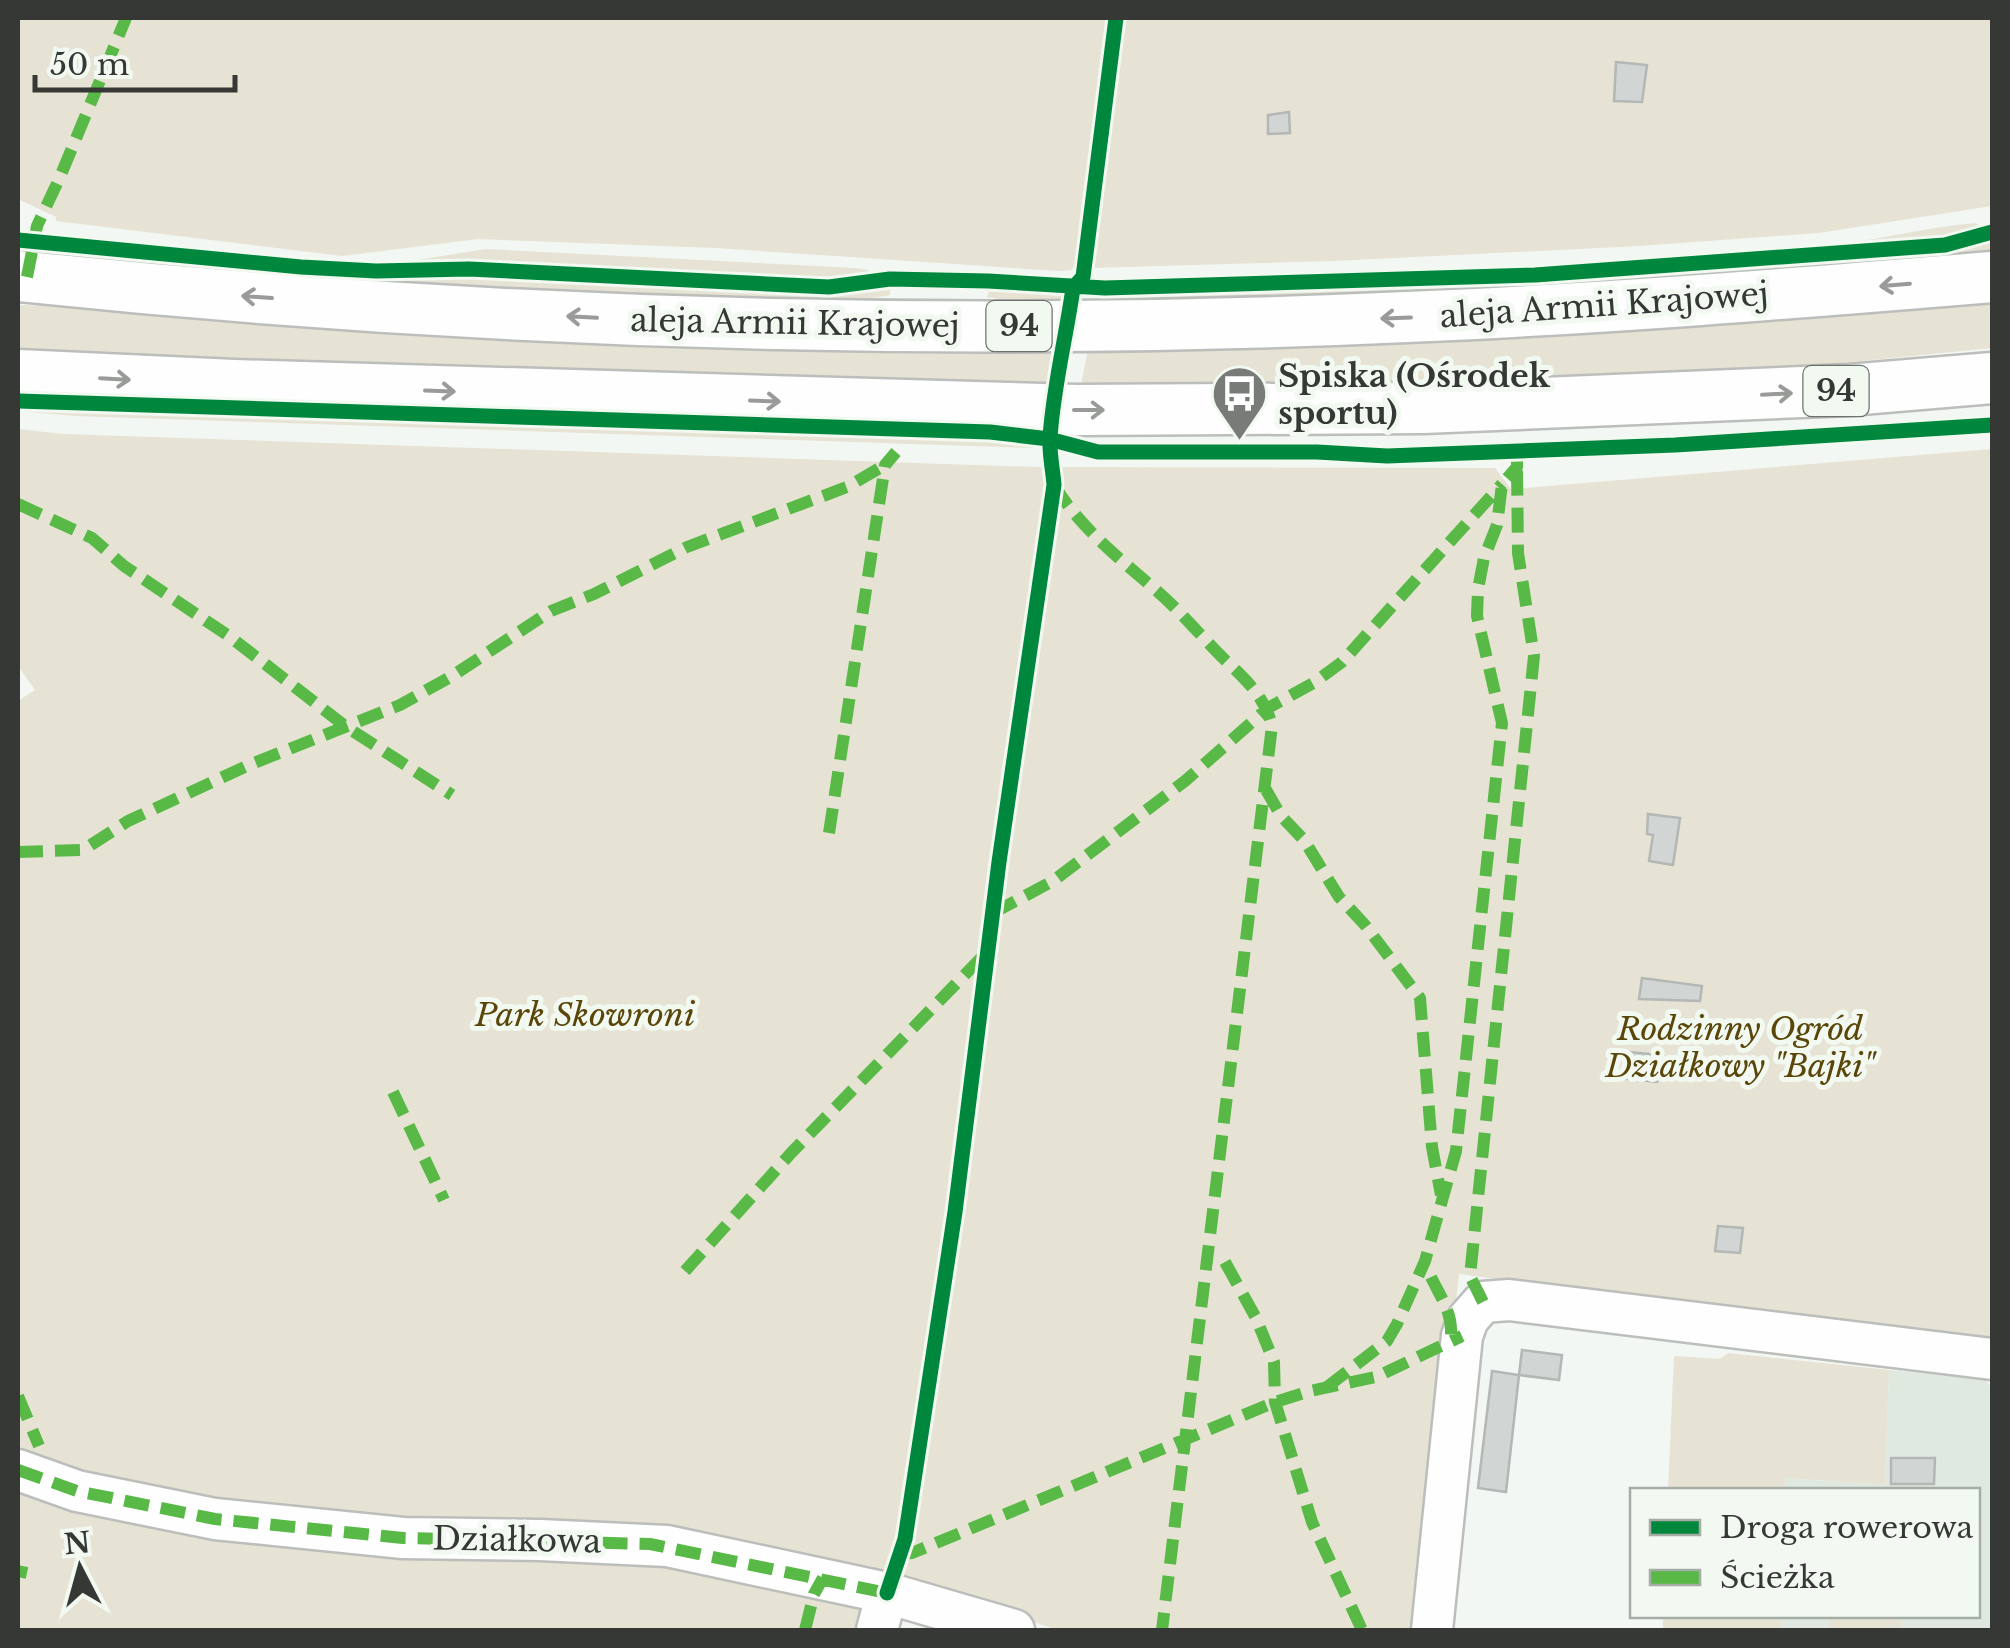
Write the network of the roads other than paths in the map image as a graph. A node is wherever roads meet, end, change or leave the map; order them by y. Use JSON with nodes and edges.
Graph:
{"nodes":[{"id":1,"x":18,"y":276,"type":"edge"},
{"id":2,"x":1992,"y":277,"type":"edge"},
{"id":3,"x":18,"y":375,"type":"edge"},
{"id":4,"x":1992,"y":378,"type":"edge"},
{"id":5,"x":1992,"y":1359,"type":"edge"},
{"id":6,"x":18,"y":1470,"type":"edge"},
{"id":7,"x":882,"y":1612,"type":"edge"},
{"id":8,"x":1014,"y":1630,"type":"edge"},
{"id":9,"x":1432,"y":1630,"type":"edge"}],
"edges":[{"from":2,"to":1,"type":"main road","name":"aleja Armii Krajowej","number":"94","one_way":true},
{"from":3,"to":4,"type":"main road","number":"94","one_way":true},
{"from":5,"to":9,"type":"street"},
{"from":6,"to":7,"type":"street","name":"Działkowa"},
{"from":7,"to":8,"type":"street","name":"Działkowa"}]}
